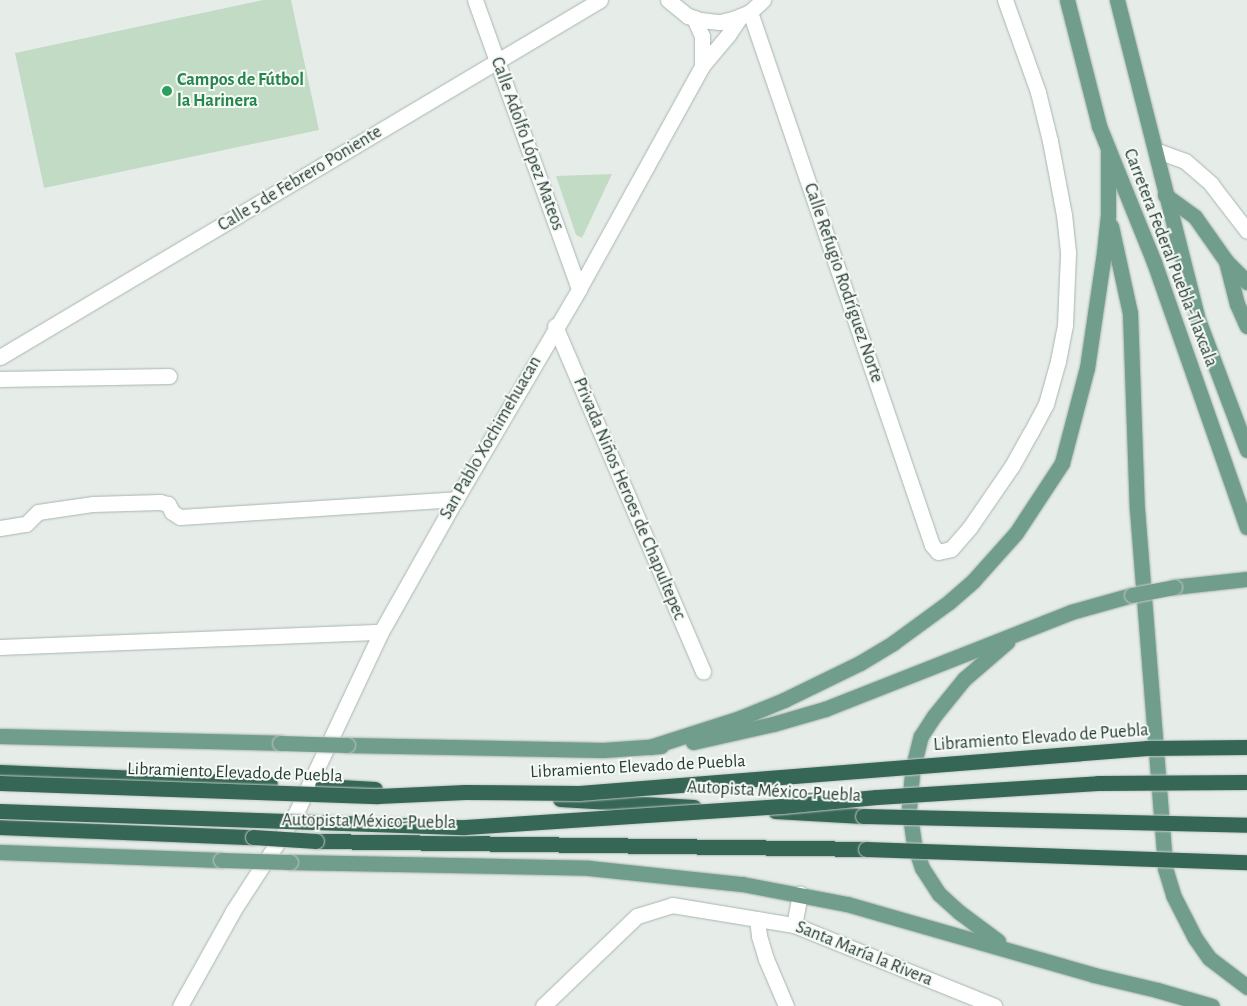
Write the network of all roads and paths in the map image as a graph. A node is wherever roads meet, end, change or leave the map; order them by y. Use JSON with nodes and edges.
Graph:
{"nodes":[{"id":1,"x":475,"y":0,"type":"edge"},
{"id":2,"x":600,"y":0,"type":"edge"},
{"id":3,"x":668,"y":0,"type":"edge"},
{"id":4,"x":763,"y":0,"type":"edge"},
{"id":5,"x":1005,"y":0,"type":"edge"},
{"id":6,"x":1067,"y":0,"type":"edge"},
{"id":7,"x":1117,"y":0,"type":"edge"},
{"id":8,"x":745,"y":14,"type":"junction"},
{"id":9,"x":694,"y":18,"type":"junction"},
{"id":10,"x":498,"y":61,"type":"junction"},
{"id":11,"x":702,"y":66,"type":"junction"},
{"id":12,"x":1108,"y":149,"type":"junction"},
{"id":13,"x":1155,"y":150,"type":"junction"},
{"id":14,"x":1165,"y":195,"type":"junction"},
{"id":15,"x":1108,"y":215,"type":"junction"},
{"id":16,"x":1247,"y":231,"type":"edge"},
{"id":17,"x":1226,"y":261,"type":"junction"},
{"id":18,"x":1247,"y":282,"type":"edge"},
{"id":19,"x":579,"y":289,"type":"junction"},
{"id":20,"x":555,"y":326,"type":"junction"},
{"id":21,"x":1247,"y":326,"type":"edge"},
{"id":22,"x":0,"y":357,"type":"edge"},
{"id":23,"x":168,"y":376,"type":"dead end"},
{"id":24,"x":0,"y":380,"type":"edge"},
{"id":25,"x":1247,"y":450,"type":"edge"},
{"id":26,"x":456,"y":499,"type":"junction"},
{"id":27,"x":1247,"y":527,"type":"edge"},
{"id":28,"x":0,"y":528,"type":"edge"},
{"id":29,"x":1246,"y":579,"type":"edge"},
{"id":30,"x":1032,"y":627,"type":"junction"},
{"id":31,"x":381,"y":632,"type":"junction"},
{"id":32,"x":0,"y":647,"type":"edge"},
{"id":33,"x":703,"y":672,"type":"dead end"},
{"id":34,"x":0,"y":736,"type":"edge"},
{"id":35,"x":650,"y":747,"type":"junction"},
{"id":36,"x":1247,"y":748,"type":"edge"},
{"id":37,"x":0,"y":772,"type":"edge"},
{"id":38,"x":1247,"y":782,"type":"edge"},
{"id":39,"x":0,"y":783,"type":"edge"},
{"id":40,"x":0,"y":811,"type":"edge"},
{"id":41,"x":1247,"y":825,"type":"edge"},
{"id":42,"x":0,"y":827,"type":"edge"},
{"id":43,"x":0,"y":852,"type":"edge"},
{"id":44,"x":1247,"y":862,"type":"edge"},
{"id":45,"x":800,"y":894,"type":"junction"},
{"id":46,"x":756,"y":919,"type":"junction"},
{"id":47,"x":794,"y":925,"type":"junction"},
{"id":48,"x":1011,"y":950,"type":"junction"},
{"id":49,"x":1247,"y":987,"type":"edge"},
{"id":50,"x":1157,"y":990,"type":"junction"},
{"id":51,"x":180,"y":1006,"type":"edge"},
{"id":52,"x":543,"y":1006,"type":"edge"},
{"id":53,"x":786,"y":1006,"type":"edge"},
{"id":54,"x":994,"y":1006,"type":"edge"},
{"id":55,"x":1171,"y":1006,"type":"edge"},
{"id":56,"x":1212,"y":1006,"type":"edge"}],
"edges":[{"from":1,"to":10,"type":"street","name":"Calle Adolfo López Mateos"},
{"from":2,"to":10,"type":"street","name":"Calle 5 de Febrero Poniente"},
{"from":3,"to":9,"type":"street"},
{"from":4,"to":8,"type":"street","name":"San Pablo Xochimehuacan"},
{"from":5,"to":8,"type":"street","name":"Calle Refugio Rodríguez Norte"},
{"from":6,"to":12,"type":"main road","name":"Carretera Federal Puebla-Tlaxcala"},
{"from":7,"to":13,"type":"main road","name":"Carretera Federal Puebla-Tlaxcala"},
{"from":8,"to":9,"type":"street"},
{"from":8,"to":11,"type":"street","name":"San Pablo Xochimehuacan"},
{"from":9,"to":11,"type":"street","name":"San Pablo Xochimehuacan"},
{"from":10,"to":19,"type":"street","name":"Calle Adolfo López Mateos"},
{"from":10,"to":22,"type":"street","name":"Calle 5 de Febrero Poniente"},
{"from":11,"to":19,"type":"street","name":"San Pablo Xochimehuacan"},
{"from":12,"to":15,"type":"main road"},
{"from":12,"to":27,"type":"main road","name":"Carretera Federal Puebla-Tlaxcala"},
{"from":13,"to":14,"type":"main road","name":"Carretera Federal Puebla-Tlaxcala"},
{"from":13,"to":16,"type":"street"},
{"from":14,"to":17,"type":"main road"},
{"from":14,"to":25,"type":"main road","name":"Carretera Federal Puebla-Tlaxcala"},
{"from":15,"to":35,"type":"main road"},
{"from":15,"to":49,"type":"main road"},
{"from":17,"to":18,"type":"main road"},
{"from":17,"to":21,"type":"main road"},
{"from":19,"to":20,"type":"street","name":"San Pablo Xochimehuacan"},
{"from":20,"to":26,"type":"street","name":"San Pablo Xochimehuacan"},
{"from":20,"to":33,"type":"street","name":"Privada Niños Heroes de Chapultepec"},
{"from":23,"to":24,"type":"street"},
{"from":26,"to":28,"type":"street"},
{"from":26,"to":31,"type":"street","name":"San Pablo Xochimehuacan"},
{"from":29,"to":30,"type":"main road","bridge":true},
{"from":30,"to":35,"type":"main road"},
{"from":30,"to":48,"type":"main road"},
{"from":31,"to":32,"type":"street"},
{"from":31,"to":51,"type":"street","name":"San Pablo Xochimehuacan"},
{"from":34,"to":35,"type":"main road","bridge":true},
{"from":36,"to":39,"type":"highway","name":"Libramiento Elevado de Puebla","bridge":true},
{"from":37,"to":41,"type":"highway","name":"Autopista México-Puebla","bridge":true},
{"from":38,"to":40,"type":"highway","bridge":true},
{"from":42,"to":44,"type":"highway","name":"Autopista México-Puebla","bridge":true},
{"from":43,"to":45,"type":"main road","bridge":true},
{"from":45,"to":47,"type":"street"},
{"from":45,"to":48,"type":"main road"},
{"from":46,"to":47,"type":"street","name":"Santa María la Rivera"},
{"from":46,"to":52,"type":"street","name":"Santa María la Rivera"},
{"from":46,"to":53,"type":"street"},
{"from":47,"to":54,"type":"street","name":"Santa María la Rivera"},
{"from":48,"to":50,"type":"main road"},
{"from":50,"to":55,"type":"main road"},
{"from":50,"to":56,"type":"main road"}]}
